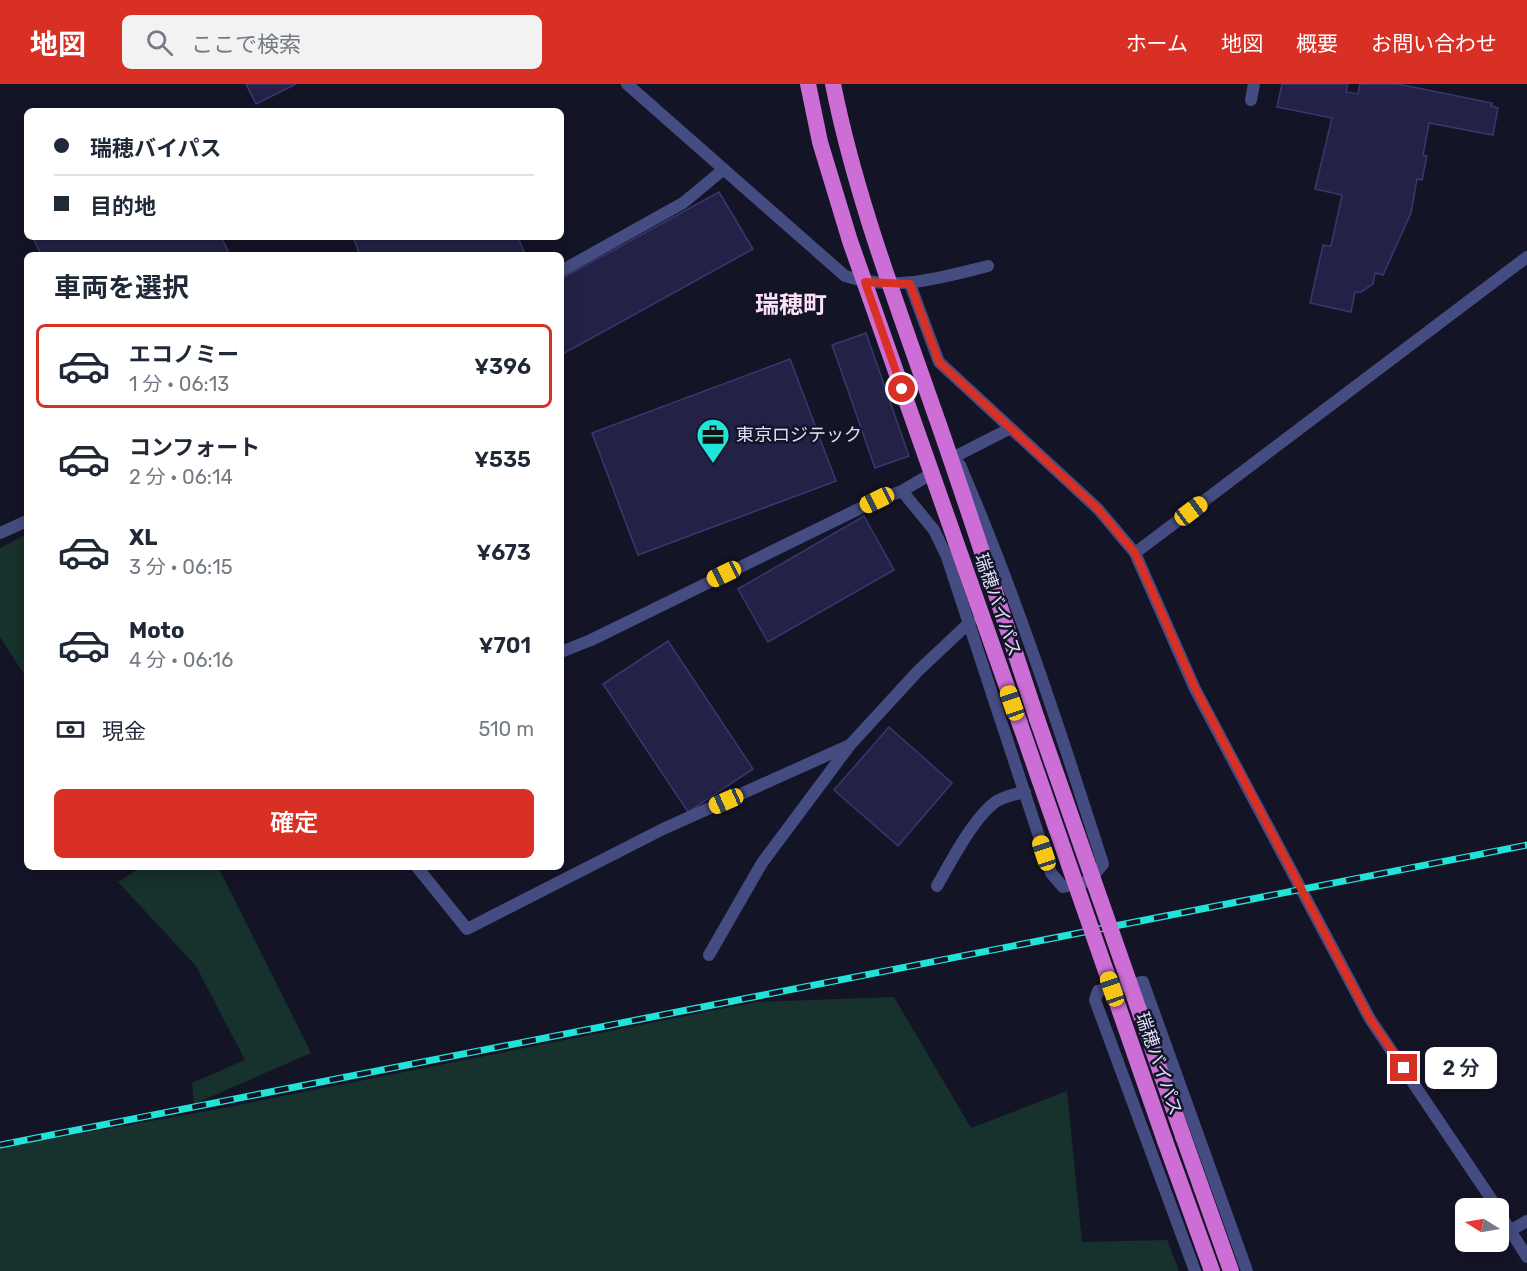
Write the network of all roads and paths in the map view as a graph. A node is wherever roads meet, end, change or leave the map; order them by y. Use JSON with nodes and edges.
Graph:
{"nodes":[{"id":1,"x":627,"y":84,"type":"edge"},
{"id":2,"x":808,"y":84,"type":"edge"},
{"id":3,"x":833,"y":84,"type":"edge"},
{"id":4,"x":1254,"y":84,"type":"edge"},
{"id":5,"x":1251,"y":100,"type":"dead end"},
{"id":6,"x":724,"y":169,"type":"junction"},
{"id":7,"x":1527,"y":257,"type":"edge"},
{"id":8,"x":988,"y":266,"type":"dead end"},
{"id":9,"x":564,"y":269,"type":"edge"},
{"id":10,"x":865,"y":282,"type":"junction"},
{"id":11,"x":890,"y":284,"type":"junction"},
{"id":12,"x":910,"y":284,"type":"junction"},
{"id":13,"x":1009,"y":429,"type":"junction"},
{"id":14,"x":945,"y":442,"type":"junction"},
{"id":15,"x":957,"y":456,"type":"junction"},
{"id":16,"x":932,"y":474,"type":"junction"},
{"id":17,"x":902,"y":490,"type":"junction"},
{"id":18,"x":24,"y":522,"type":"edge"},
{"id":19,"x":0,"y":533,"type":"edge"},
{"id":20,"x":1135,"y":553,"type":"junction"},
{"id":21,"x":969,"y":622,"type":"junction"},
{"id":22,"x":564,"y":651,"type":"edge"},
{"id":23,"x":849,"y":745,"type":"junction"},
{"id":24,"x":1025,"y":792,"type":"junction"},
{"id":25,"x":419,"y":870,"type":"edge"},
{"id":26,"x":937,"y":886,"type":"dead end"},
{"id":27,"x":709,"y":955,"type":"dead end"},
{"id":28,"x":1490,"y":1198,"type":"edge"},
{"id":29,"x":1527,"y":1221,"type":"edge"},
{"id":30,"x":1509,"y":1227,"type":"edge"},
{"id":31,"x":1511,"y":1230,"type":"junction"},
{"id":32,"x":1527,"y":1257,"type":"edge"},
{"id":33,"x":1195,"y":1271,"type":"edge"},
{"id":34,"x":1212,"y":1271,"type":"edge"},
{"id":35,"x":1231,"y":1271,"type":"edge"},
{"id":36,"x":1246,"y":1271,"type":"edge"}],
"edges":[{"from":1,"to":6,"type":"street"},
{"from":2,"to":10,"type":"highway","name":"瑞穂バイパス"},
{"from":3,"to":11,"type":"highway","name":"瑞穂バイパス"},
{"from":4,"to":5,"type":"street"},
{"from":6,"to":9,"type":"street"},
{"from":6,"to":10,"type":"street"},
{"from":7,"to":20,"type":"street"},
{"from":8,"to":12,"type":"street"},
{"from":10,"to":11,"type":"street"},
{"from":10,"to":16,"type":"highway","name":"瑞穂バイパス"},
{"from":11,"to":12,"type":"street"},
{"from":11,"to":14,"type":"highway","name":"瑞穂バイパス"},
{"from":12,"to":13,"type":"street"},
{"from":13,"to":15,"type":"street"},
{"from":13,"to":20,"type":"street"},
{"from":14,"to":15,"type":"street"},
{"from":14,"to":35,"type":"highway","name":"瑞穂バイパス","bridge":true},
{"from":15,"to":24,"type":"street"},
{"from":16,"to":17,"type":"street"},
{"from":16,"to":34,"type":"highway","name":"瑞穂バイパス","bridge":true},
{"from":17,"to":21,"type":"street"},
{"from":17,"to":22,"type":"street"},
{"from":18,"to":19,"type":"street"},
{"from":20,"to":28,"type":"street"},
{"from":21,"to":23,"type":"street"},
{"from":21,"to":24,"type":"street"},
{"from":23,"to":25,"type":"street"},
{"from":23,"to":27,"type":"street"},
{"from":24,"to":26,"type":"street"},
{"from":29,"to":31,"type":"street"},
{"from":30,"to":31,"type":"street"},
{"from":31,"to":32,"type":"street"},
{"from":33,"to":36,"type":"street"}]}
